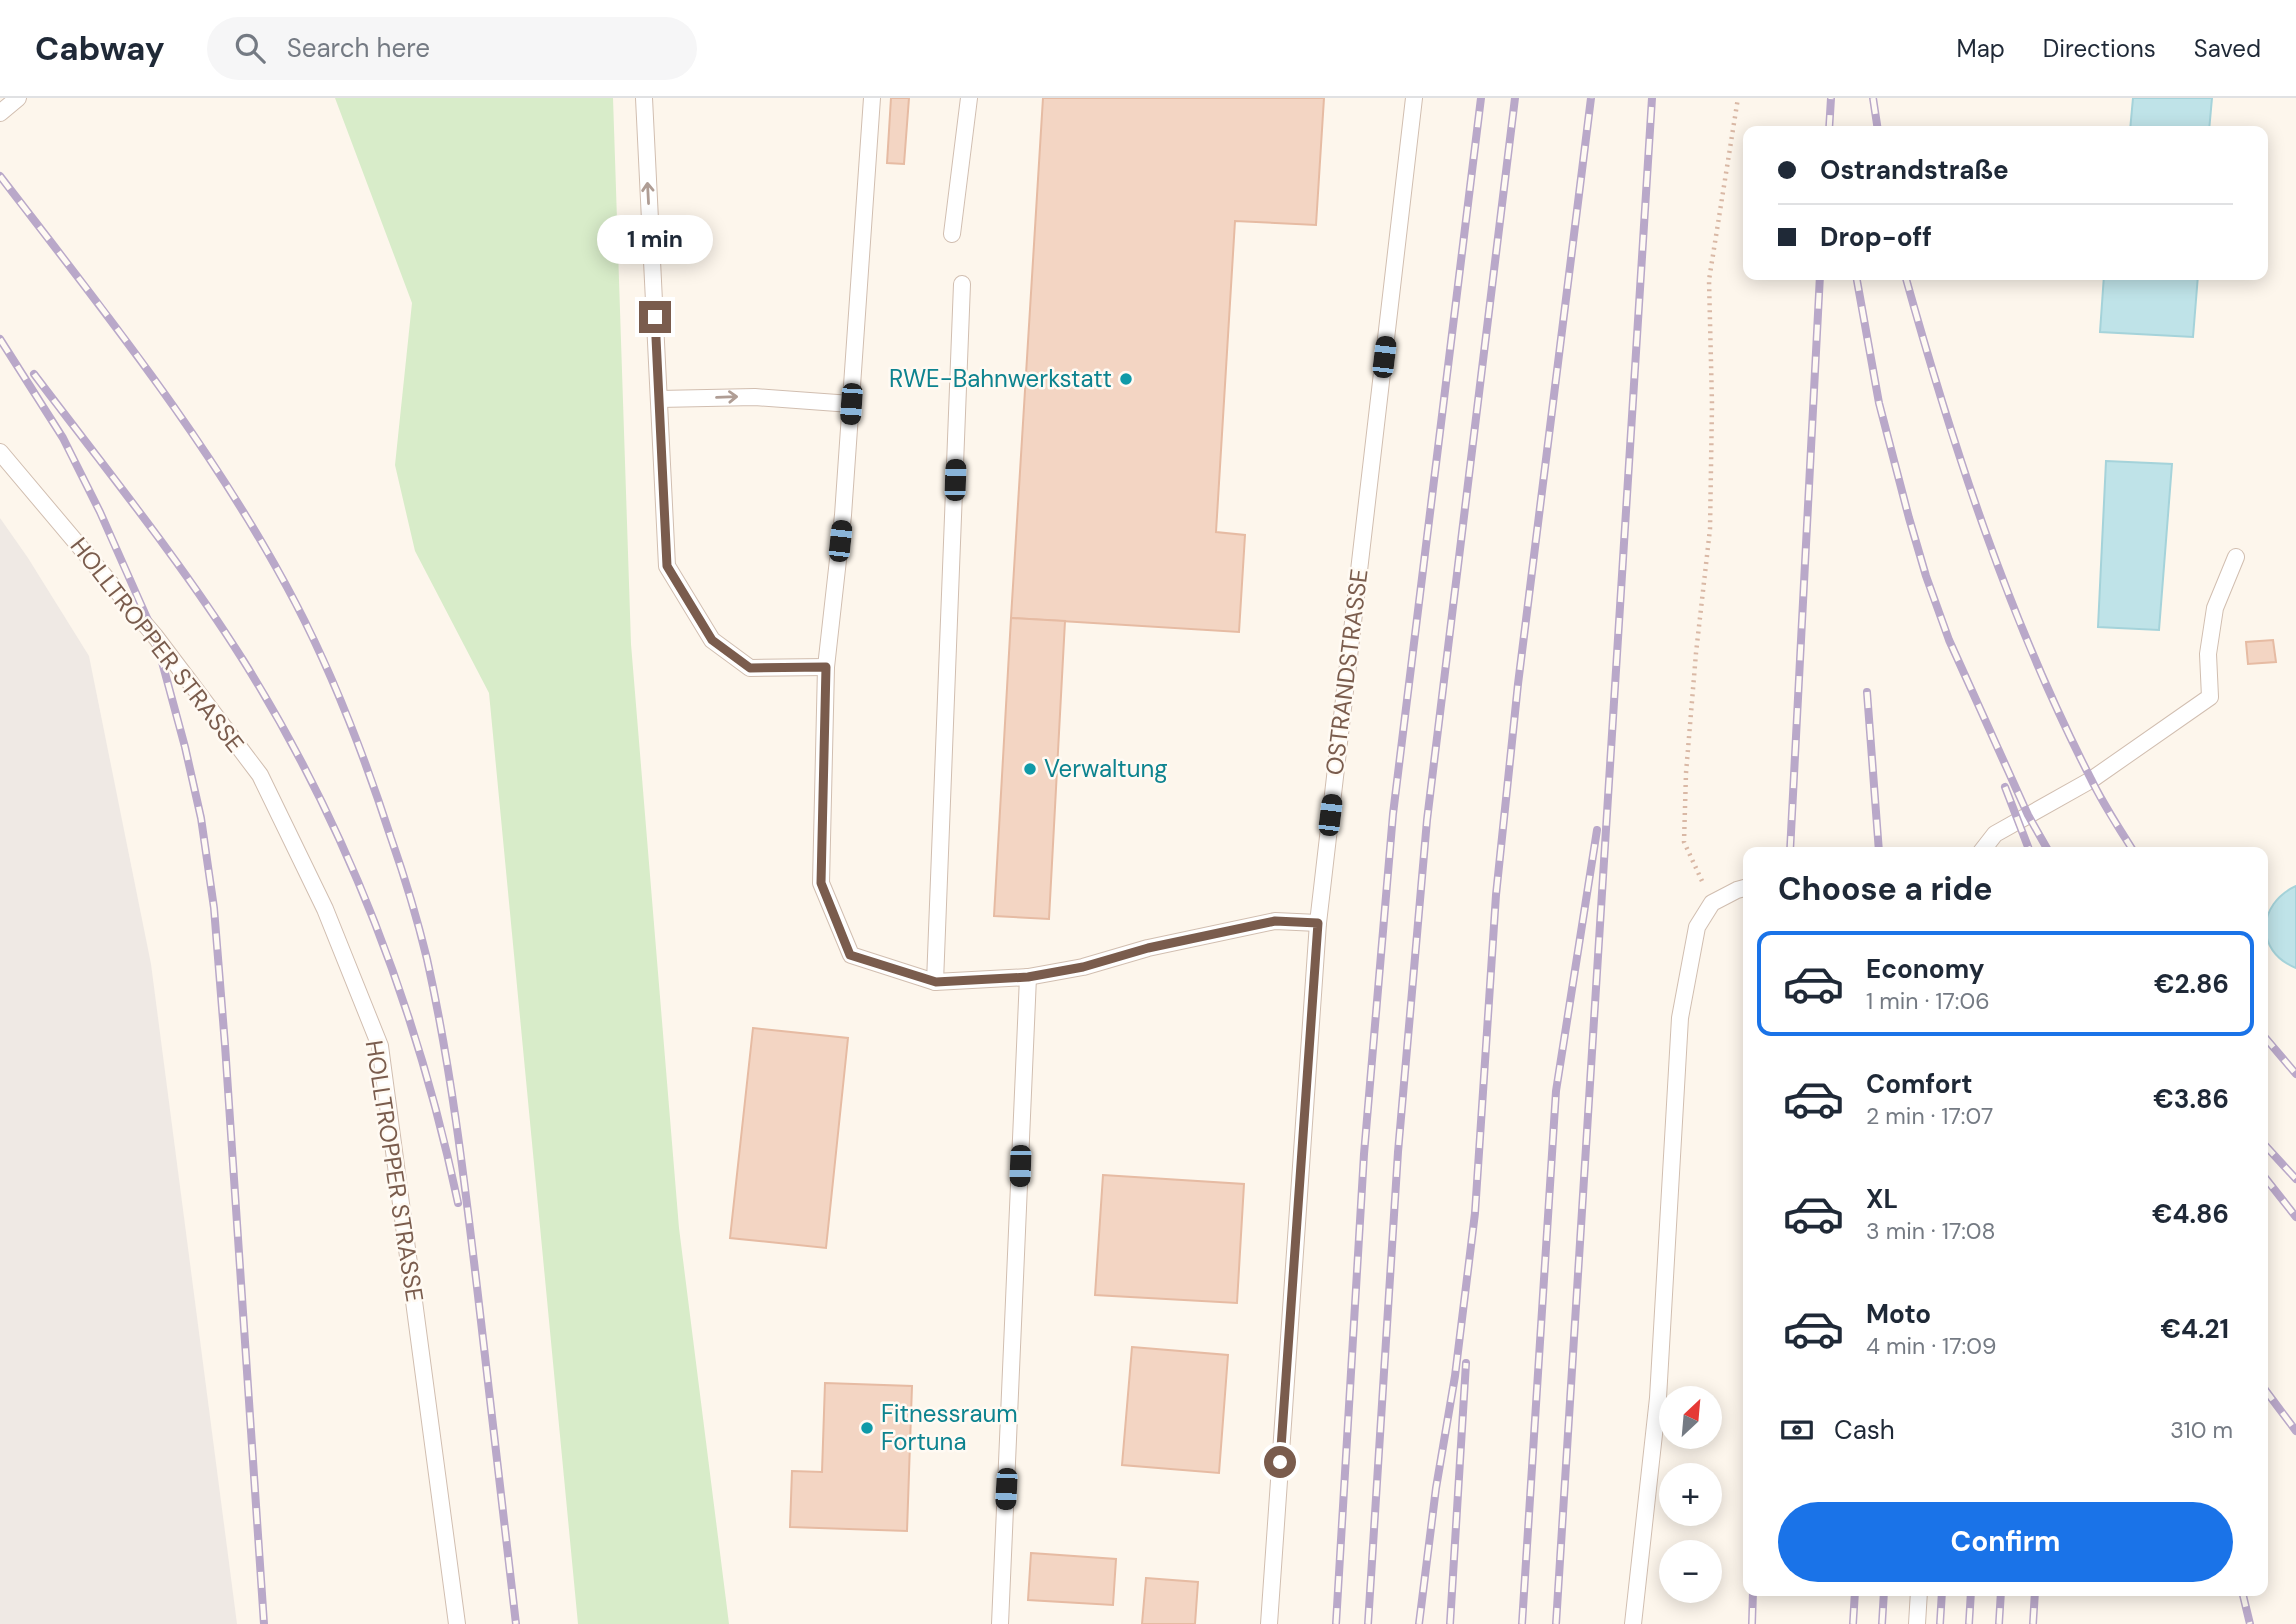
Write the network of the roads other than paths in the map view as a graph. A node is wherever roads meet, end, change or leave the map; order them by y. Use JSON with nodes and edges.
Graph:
{"nodes":[{"id":1,"x":18,"y":98,"type":"edge"},
{"id":2,"x":644,"y":98,"type":"edge"},
{"id":3,"x":872,"y":98,"type":"edge"},
{"id":4,"x":969,"y":98,"type":"edge"},
{"id":5,"x":1414,"y":98,"type":"edge"},
{"id":6,"x":0,"y":113,"type":"edge"},
{"id":7,"x":952,"y":234,"type":"dead end"},
{"id":8,"x":962,"y":284,"type":"dead end"},
{"id":9,"x":659,"y":399,"type":"junction"},
{"id":10,"x":851,"y":404,"type":"junction"},
{"id":11,"x":0,"y":452,"type":"edge"},
{"id":12,"x":2235,"y":557,"type":"dead end"},
{"id":13,"x":826,"y":667,"type":"junction"},
{"id":14,"x":1985,"y":847,"type":"edge"},
{"id":15,"x":1743,"y":888,"type":"edge"},
{"id":16,"x":1318,"y":923,"type":"junction"},
{"id":17,"x":1028,"y":977,"type":"junction"},
{"id":18,"x":936,"y":982,"type":"junction"},
{"id":19,"x":1919,"y":1596,"type":"edge"},
{"id":20,"x":457,"y":1624,"type":"edge"},
{"id":21,"x":1000,"y":1624,"type":"edge"},
{"id":22,"x":1269,"y":1624,"type":"edge"},
{"id":23,"x":1633,"y":1624,"type":"edge"},
{"id":24,"x":1917,"y":1624,"type":"edge"}],
"edges":[{"from":1,"to":6,"type":"lane"},
{"from":9,"to":2,"type":"lane","one_way":true},
{"from":3,"to":10,"type":"lane"},
{"from":4,"to":7,"type":"lane"},
{"from":5,"to":16,"type":"lane","name":"OSTRANDSTRASSE"},
{"from":8,"to":18,"type":"lane"},
{"from":9,"to":10,"type":"lane","one_way":true},
{"from":9,"to":13,"type":"lane"},
{"from":10,"to":13,"type":"lane"},
{"from":11,"to":20,"type":"lane","name":"HOLLTROPPER STRASSE"},
{"from":12,"to":14,"type":"lane"},
{"from":13,"to":18,"type":"lane"},
{"from":15,"to":23,"type":"lane"},
{"from":16,"to":17,"type":"lane"},
{"from":16,"to":22,"type":"lane","name":"OSTRANDSTRASSE"},
{"from":17,"to":18,"type":"lane"},
{"from":17,"to":21,"type":"lane"},
{"from":19,"to":24,"type":"lane"}]}
